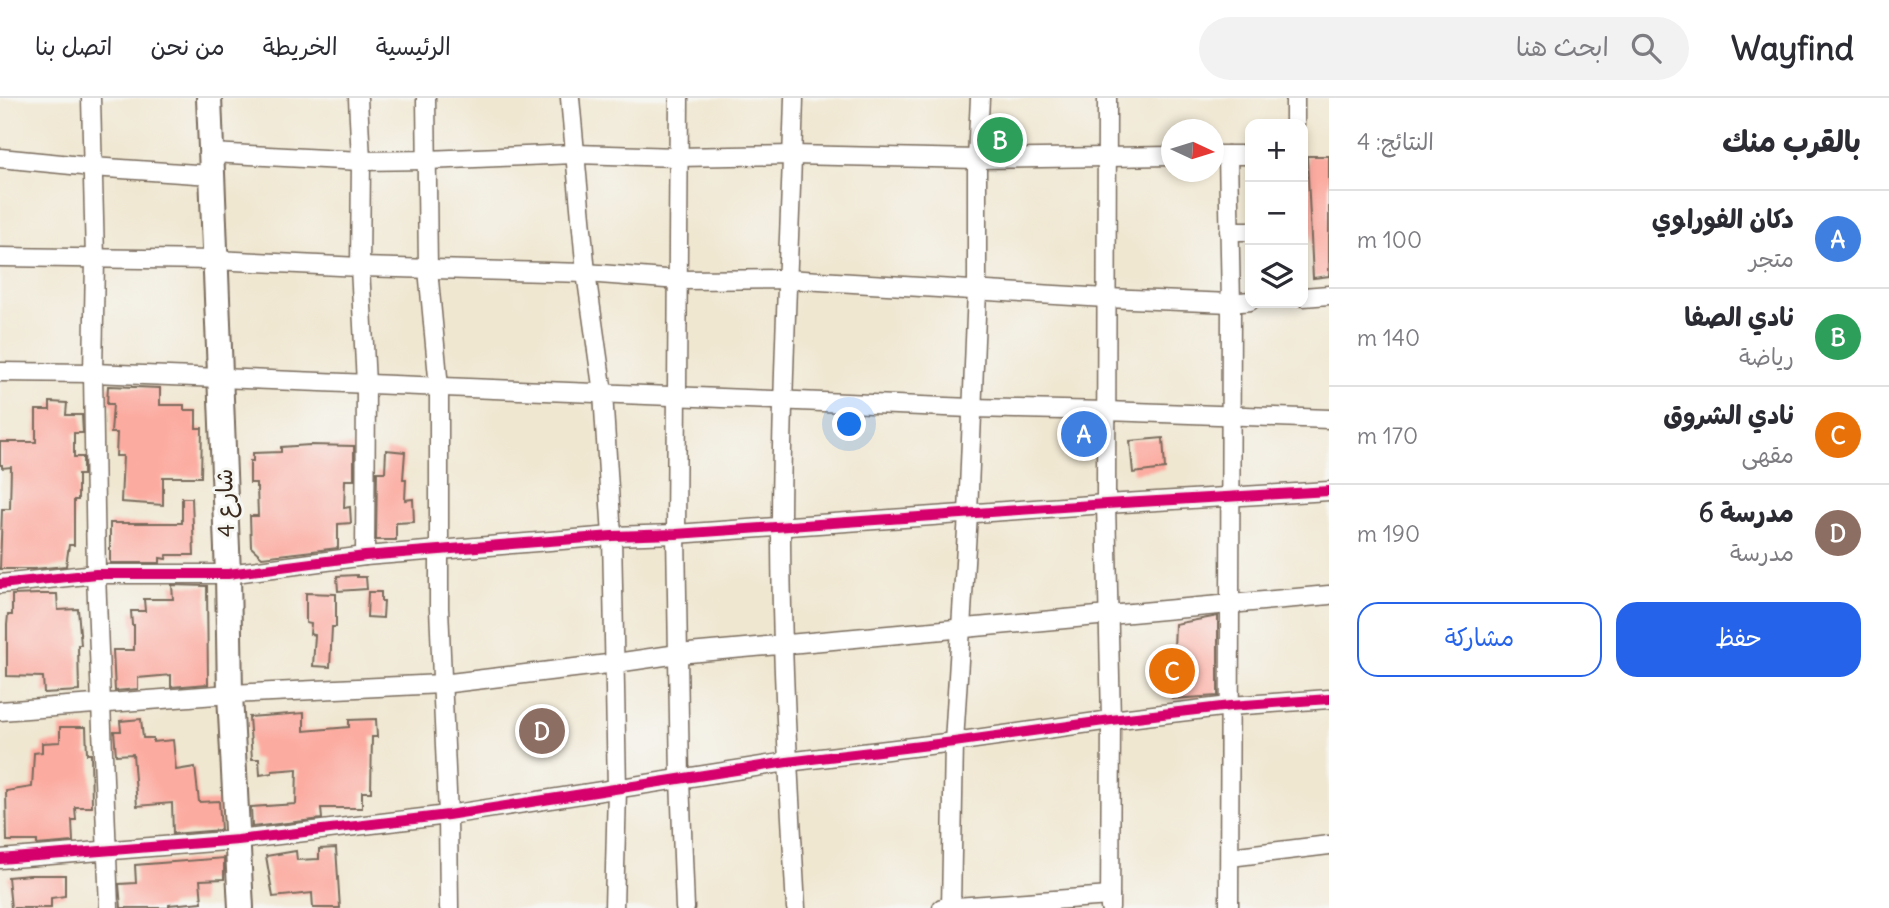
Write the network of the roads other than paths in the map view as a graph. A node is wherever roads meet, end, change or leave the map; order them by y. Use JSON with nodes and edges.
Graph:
{"nodes":[{"id":1,"x":91,"y":98,"type":"edge"},
{"id":2,"x":209,"y":98,"type":"edge"},
{"id":3,"x":358,"y":98,"type":"edge"},
{"id":4,"x":426,"y":98,"type":"edge"},
{"id":5,"x":570,"y":98,"type":"edge"},
{"id":6,"x":680,"y":98,"type":"edge"},
{"id":7,"x":794,"y":98,"type":"edge"},
{"id":8,"x":980,"y":98,"type":"edge"},
{"id":9,"x":1107,"y":98,"type":"edge"},
{"id":10,"x":1294,"y":98,"type":"edge"},
{"id":11,"x":1295,"y":119,"type":"edge"},
{"id":12,"x":575,"y":154,"type":"junction"},
{"id":13,"x":792,"y":155,"type":"junction"},
{"id":14,"x":1224,"y":155,"type":"edge"},
{"id":15,"x":1245,"y":155,"type":"edge"},
{"id":16,"x":1161,"y":156,"type":"edge"},
{"id":17,"x":678,"y":157,"type":"junction"},
{"id":18,"x":1106,"y":157,"type":"junction"},
{"id":19,"x":0,"y":158,"type":"edge"},
{"id":20,"x":977,"y":159,"type":"junction"},
{"id":21,"x":427,"y":160,"type":"junction"},
{"id":22,"x":361,"y":161,"type":"junction"},
{"id":23,"x":211,"y":164,"type":"junction"},
{"id":24,"x":92,"y":167,"type":"junction"},
{"id":25,"x":1224,"y":182,"type":"edge"},
{"id":26,"x":1229,"y":231,"type":"junction"},
{"id":27,"x":1245,"y":231,"type":"edge"},
{"id":28,"x":0,"y":257,"type":"edge"},
{"id":29,"x":95,"y":260,"type":"junction"},
{"id":30,"x":215,"y":260,"type":"junction"},
{"id":31,"x":360,"y":267,"type":"junction"},
{"id":32,"x":428,"y":269,"type":"junction"},
{"id":33,"x":586,"y":273,"type":"junction"},
{"id":34,"x":786,"y":279,"type":"junction"},
{"id":35,"x":679,"y":280,"type":"junction"},
{"id":36,"x":977,"y":291,"type":"junction"},
{"id":37,"x":1329,"y":295,"type":"edge"},
{"id":38,"x":1308,"y":297,"type":"edge"},
{"id":39,"x":1107,"y":298,"type":"junction"},
{"id":40,"x":1245,"y":302,"type":"edge"},
{"id":41,"x":1231,"y":303,"type":"junction"},
{"id":42,"x":0,"y":372,"type":"edge"},
{"id":43,"x":93,"y":373,"type":"junction"},
{"id":44,"x":221,"y":379,"type":"junction"},
{"id":45,"x":366,"y":384,"type":"junction"},
{"id":46,"x":439,"y":388,"type":"junction"},
{"id":47,"x":603,"y":393,"type":"junction"},
{"id":48,"x":678,"y":396,"type":"junction"},
{"id":49,"x":784,"y":401,"type":"junction"},
{"id":50,"x":971,"y":408,"type":"junction"},
{"id":51,"x":1106,"y":411,"type":"junction"},
{"id":52,"x":1230,"y":416,"type":"junction"},
{"id":53,"x":1329,"y":419,"type":"edge"},
{"id":54,"x":1329,"y":491,"type":"edge"},
{"id":55,"x":1231,"y":496,"type":"junction"},
{"id":56,"x":1106,"y":504,"type":"junction"},
{"id":57,"x":968,"y":514,"type":"junction"},
{"id":58,"x":781,"y":527,"type":"junction"},
{"id":59,"x":676,"y":534,"type":"junction"},
{"id":60,"x":612,"y":536,"type":"junction"},
{"id":61,"x":439,"y":550,"type":"junction"},
{"id":62,"x":365,"y":556,"type":"junction"},
{"id":63,"x":96,"y":574,"type":"junction"},
{"id":64,"x":228,"y":574,"type":"junction"},
{"id":65,"x":0,"y":584,"type":"edge"},
{"id":66,"x":1329,"y":595,"type":"edge"},
{"id":67,"x":1231,"y":604,"type":"junction"},
{"id":68,"x":1108,"y":616,"type":"junction"},
{"id":69,"x":961,"y":628,"type":"junction"},
{"id":70,"x":783,"y":645,"type":"junction"},
{"id":71,"x":678,"y":654,"type":"junction"},
{"id":72,"x":616,"y":663,"type":"junction"},
{"id":73,"x":442,"y":684,"type":"junction"},
{"id":74,"x":230,"y":694,"type":"junction"},
{"id":75,"x":1329,"y":699,"type":"edge"},
{"id":76,"x":101,"y":704,"type":"junction"},
{"id":77,"x":1230,"y":706,"type":"junction"},
{"id":78,"x":0,"y":711,"type":"edge"},
{"id":79,"x":1111,"y":720,"type":"junction"},
{"id":80,"x":954,"y":742,"type":"junction"},
{"id":81,"x":788,"y":762,"type":"junction"},
{"id":82,"x":680,"y":779,"type":"junction"},
{"id":83,"x":617,"y":789,"type":"junction"},
{"id":84,"x":448,"y":815,"type":"junction"},
{"id":85,"x":238,"y":840,"type":"junction"},
{"id":86,"x":1329,"y":845,"type":"edge"},
{"id":87,"x":107,"y":849,"type":"junction"},
{"id":88,"x":1230,"y":857,"type":"junction"},
{"id":89,"x":0,"y":859,"type":"edge"},
{"id":90,"x":1110,"y":902,"type":"edge"},
{"id":91,"x":110,"y":908,"type":"edge"},
{"id":92,"x":241,"y":908,"type":"edge"},
{"id":93,"x":449,"y":908,"type":"edge"},
{"id":94,"x":614,"y":908,"type":"edge"},
{"id":95,"x":685,"y":908,"type":"edge"},
{"id":96,"x":796,"y":908,"type":"edge"},
{"id":97,"x":942,"y":908,"type":"edge"},
{"id":98,"x":951,"y":908,"type":"edge"},
{"id":99,"x":1230,"y":908,"type":"edge"}],
"edges":[{"from":1,"to":24,"type":"street"},
{"from":2,"to":23,"type":"street","name":"شارع 4"},
{"from":3,"to":22,"type":"street"},
{"from":4,"to":21,"type":"street"},
{"from":5,"to":12,"type":"street"},
{"from":6,"to":17,"type":"street"},
{"from":7,"to":13,"type":"street"},
{"from":8,"to":20,"type":"street"},
{"from":9,"to":18,"type":"street"},
{"from":10,"to":11,"type":"street"},
{"from":12,"to":17,"type":"street"},
{"from":12,"to":21,"type":"street"},
{"from":12,"to":33,"type":"street"},
{"from":13,"to":17,"type":"street"},
{"from":13,"to":20,"type":"street"},
{"from":13,"to":34,"type":"street"},
{"from":14,"to":15,"type":"street"},
{"from":16,"to":18,"type":"street"},
{"from":17,"to":35,"type":"street"},
{"from":18,"to":20,"type":"street"},
{"from":18,"to":39,"type":"street"},
{"from":19,"to":24,"type":"street"},
{"from":20,"to":36,"type":"street"},
{"from":21,"to":22,"type":"street"},
{"from":21,"to":32,"type":"street"},
{"from":22,"to":23,"type":"street"},
{"from":22,"to":31,"type":"street"},
{"from":23,"to":24,"type":"street"},
{"from":23,"to":30,"type":"street","name":"شارع 4"},
{"from":24,"to":29,"type":"street"},
{"from":25,"to":26,"type":"street"},
{"from":26,"to":27,"type":"street"},
{"from":26,"to":41,"type":"street"},
{"from":28,"to":29,"type":"street"},
{"from":29,"to":30,"type":"street"},
{"from":29,"to":43,"type":"street"},
{"from":30,"to":31,"type":"street"},
{"from":30,"to":44,"type":"street","name":"شارع 4"},
{"from":31,"to":32,"type":"street"},
{"from":31,"to":45,"type":"street"},
{"from":32,"to":33,"type":"street"},
{"from":32,"to":46,"type":"street"},
{"from":33,"to":35,"type":"street"},
{"from":33,"to":47,"type":"street"},
{"from":34,"to":35,"type":"street"},
{"from":34,"to":36,"type":"street"},
{"from":34,"to":49,"type":"street"},
{"from":35,"to":48,"type":"street"},
{"from":36,"to":39,"type":"street"},
{"from":36,"to":50,"type":"street"},
{"from":37,"to":38,"type":"street"},
{"from":39,"to":41,"type":"street"},
{"from":39,"to":51,"type":"street"},
{"from":40,"to":41,"type":"street"},
{"from":41,"to":52,"type":"street"},
{"from":42,"to":43,"type":"street"},
{"from":43,"to":44,"type":"street"},
{"from":43,"to":63,"type":"street"},
{"from":44,"to":45,"type":"street"},
{"from":44,"to":64,"type":"street","name":"شارع 4"},
{"from":45,"to":46,"type":"street"},
{"from":45,"to":62,"type":"street"},
{"from":46,"to":47,"type":"street"},
{"from":46,"to":61,"type":"street"},
{"from":47,"to":48,"type":"street"},
{"from":47,"to":60,"type":"street"},
{"from":48,"to":49,"type":"street"},
{"from":48,"to":59,"type":"street"},
{"from":49,"to":50,"type":"street"},
{"from":49,"to":58,"type":"street"},
{"from":50,"to":51,"type":"street"},
{"from":50,"to":57,"type":"street"},
{"from":51,"to":52,"type":"street"},
{"from":51,"to":56,"type":"street"},
{"from":52,"to":53,"type":"street"},
{"from":52,"to":55,"type":"street"},
{"from":54,"to":55,"type":"street"},
{"from":55,"to":56,"type":"street"},
{"from":55,"to":67,"type":"street"},
{"from":56,"to":57,"type":"street"},
{"from":56,"to":68,"type":"street"},
{"from":57,"to":58,"type":"street"},
{"from":57,"to":69,"type":"street"},
{"from":58,"to":59,"type":"street"},
{"from":58,"to":70,"type":"street"},
{"from":59,"to":60,"type":"street"},
{"from":59,"to":71,"type":"street"},
{"from":60,"to":61,"type":"street"},
{"from":60,"to":72,"type":"street"},
{"from":61,"to":62,"type":"street"},
{"from":61,"to":73,"type":"street"},
{"from":62,"to":64,"type":"street"},
{"from":63,"to":64,"type":"street"},
{"from":63,"to":65,"type":"street"},
{"from":63,"to":76,"type":"street"},
{"from":64,"to":74,"type":"street","name":"شارع 4"},
{"from":66,"to":67,"type":"street"},
{"from":67,"to":68,"type":"street"},
{"from":67,"to":77,"type":"street"},
{"from":68,"to":69,"type":"street"},
{"from":68,"to":79,"type":"street"},
{"from":69,"to":70,"type":"street"},
{"from":69,"to":80,"type":"street"},
{"from":70,"to":71,"type":"street"},
{"from":70,"to":81,"type":"street"},
{"from":71,"to":72,"type":"street"},
{"from":71,"to":82,"type":"street"},
{"from":72,"to":73,"type":"street"},
{"from":72,"to":83,"type":"street"},
{"from":73,"to":74,"type":"street"},
{"from":73,"to":84,"type":"street"},
{"from":74,"to":76,"type":"street"},
{"from":74,"to":85,"type":"street","name":"شارع 4"},
{"from":75,"to":77,"type":"street"},
{"from":76,"to":78,"type":"street"},
{"from":76,"to":87,"type":"street"},
{"from":77,"to":79,"type":"street"},
{"from":77,"to":88,"type":"street"},
{"from":79,"to":80,"type":"street"},
{"from":79,"to":90,"type":"street"},
{"from":80,"to":81,"type":"street"},
{"from":80,"to":98,"type":"street"},
{"from":81,"to":82,"type":"street"},
{"from":81,"to":96,"type":"street"},
{"from":82,"to":83,"type":"street"},
{"from":82,"to":95,"type":"street"},
{"from":83,"to":84,"type":"street"},
{"from":83,"to":94,"type":"street"},
{"from":84,"to":85,"type":"street"},
{"from":84,"to":93,"type":"street"},
{"from":85,"to":87,"type":"street"},
{"from":85,"to":92,"type":"street","name":"شارع 4"},
{"from":86,"to":88,"type":"street"},
{"from":87,"to":89,"type":"street"},
{"from":87,"to":91,"type":"street"},
{"from":88,"to":99,"type":"street"},
{"from":90,"to":98,"type":"street"},
{"from":97,"to":98,"type":"street"}]}
